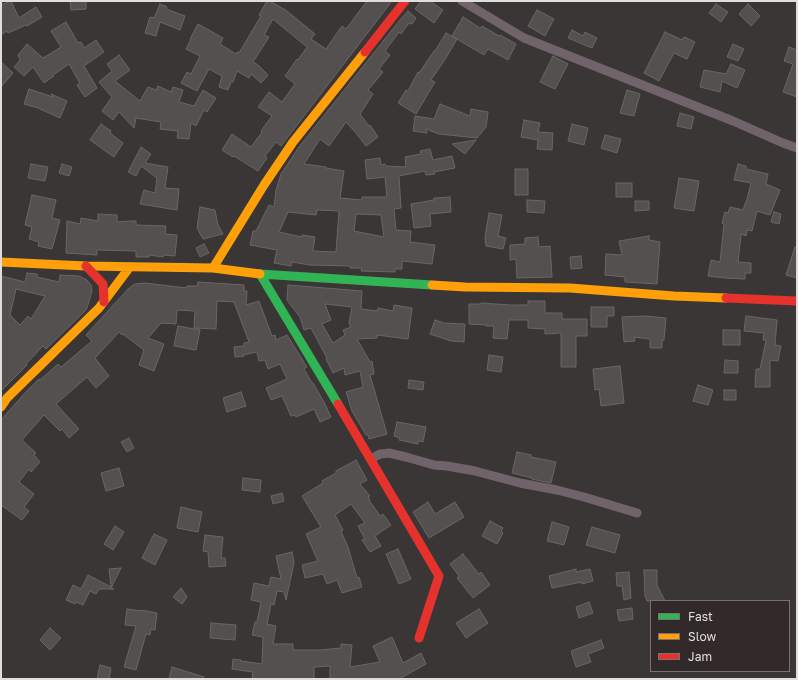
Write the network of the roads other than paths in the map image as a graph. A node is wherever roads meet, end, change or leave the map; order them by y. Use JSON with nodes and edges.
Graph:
{"nodes":[{"id":1,"x":406,"y":1,"type":"edge"},
{"id":2,"x":462,"y":1,"type":"edge"},
{"id":3,"x":797,"y":148,"type":"edge"},
{"id":4,"x":1,"y":262,"type":"edge"},
{"id":5,"x":86,"y":266,"type":"junction"},
{"id":6,"x":129,"y":268,"type":"junction"},
{"id":7,"x":213,"y":268,"type":"junction"},
{"id":8,"x":260,"y":274,"type":"junction"},
{"id":9,"x":797,"y":300,"type":"edge"},
{"id":10,"x":104,"y":302,"type":"junction"},
{"id":11,"x":1,"y":406,"type":"edge"},
{"id":12,"x":371,"y":459,"type":"junction"},
{"id":13,"x":637,"y":513,"type":"dead end"},
{"id":14,"x":419,"y":638,"type":"dead end"}],
"edges":[{"from":1,"to":7,"type":"main road"},
{"from":2,"to":3,"type":"street"},
{"from":4,"to":5,"type":"main road"},
{"from":5,"to":6,"type":"main road"},
{"from":5,"to":10,"type":"main road"},
{"from":6,"to":7,"type":"main road"},
{"from":6,"to":10,"type":"main road"},
{"from":7,"to":8,"type":"main road"},
{"from":8,"to":9,"type":"main road"},
{"from":8,"to":12,"type":"main road"},
{"from":10,"to":11,"type":"main road"},
{"from":12,"to":13,"type":"street"},
{"from":12,"to":14,"type":"main road"}]}
